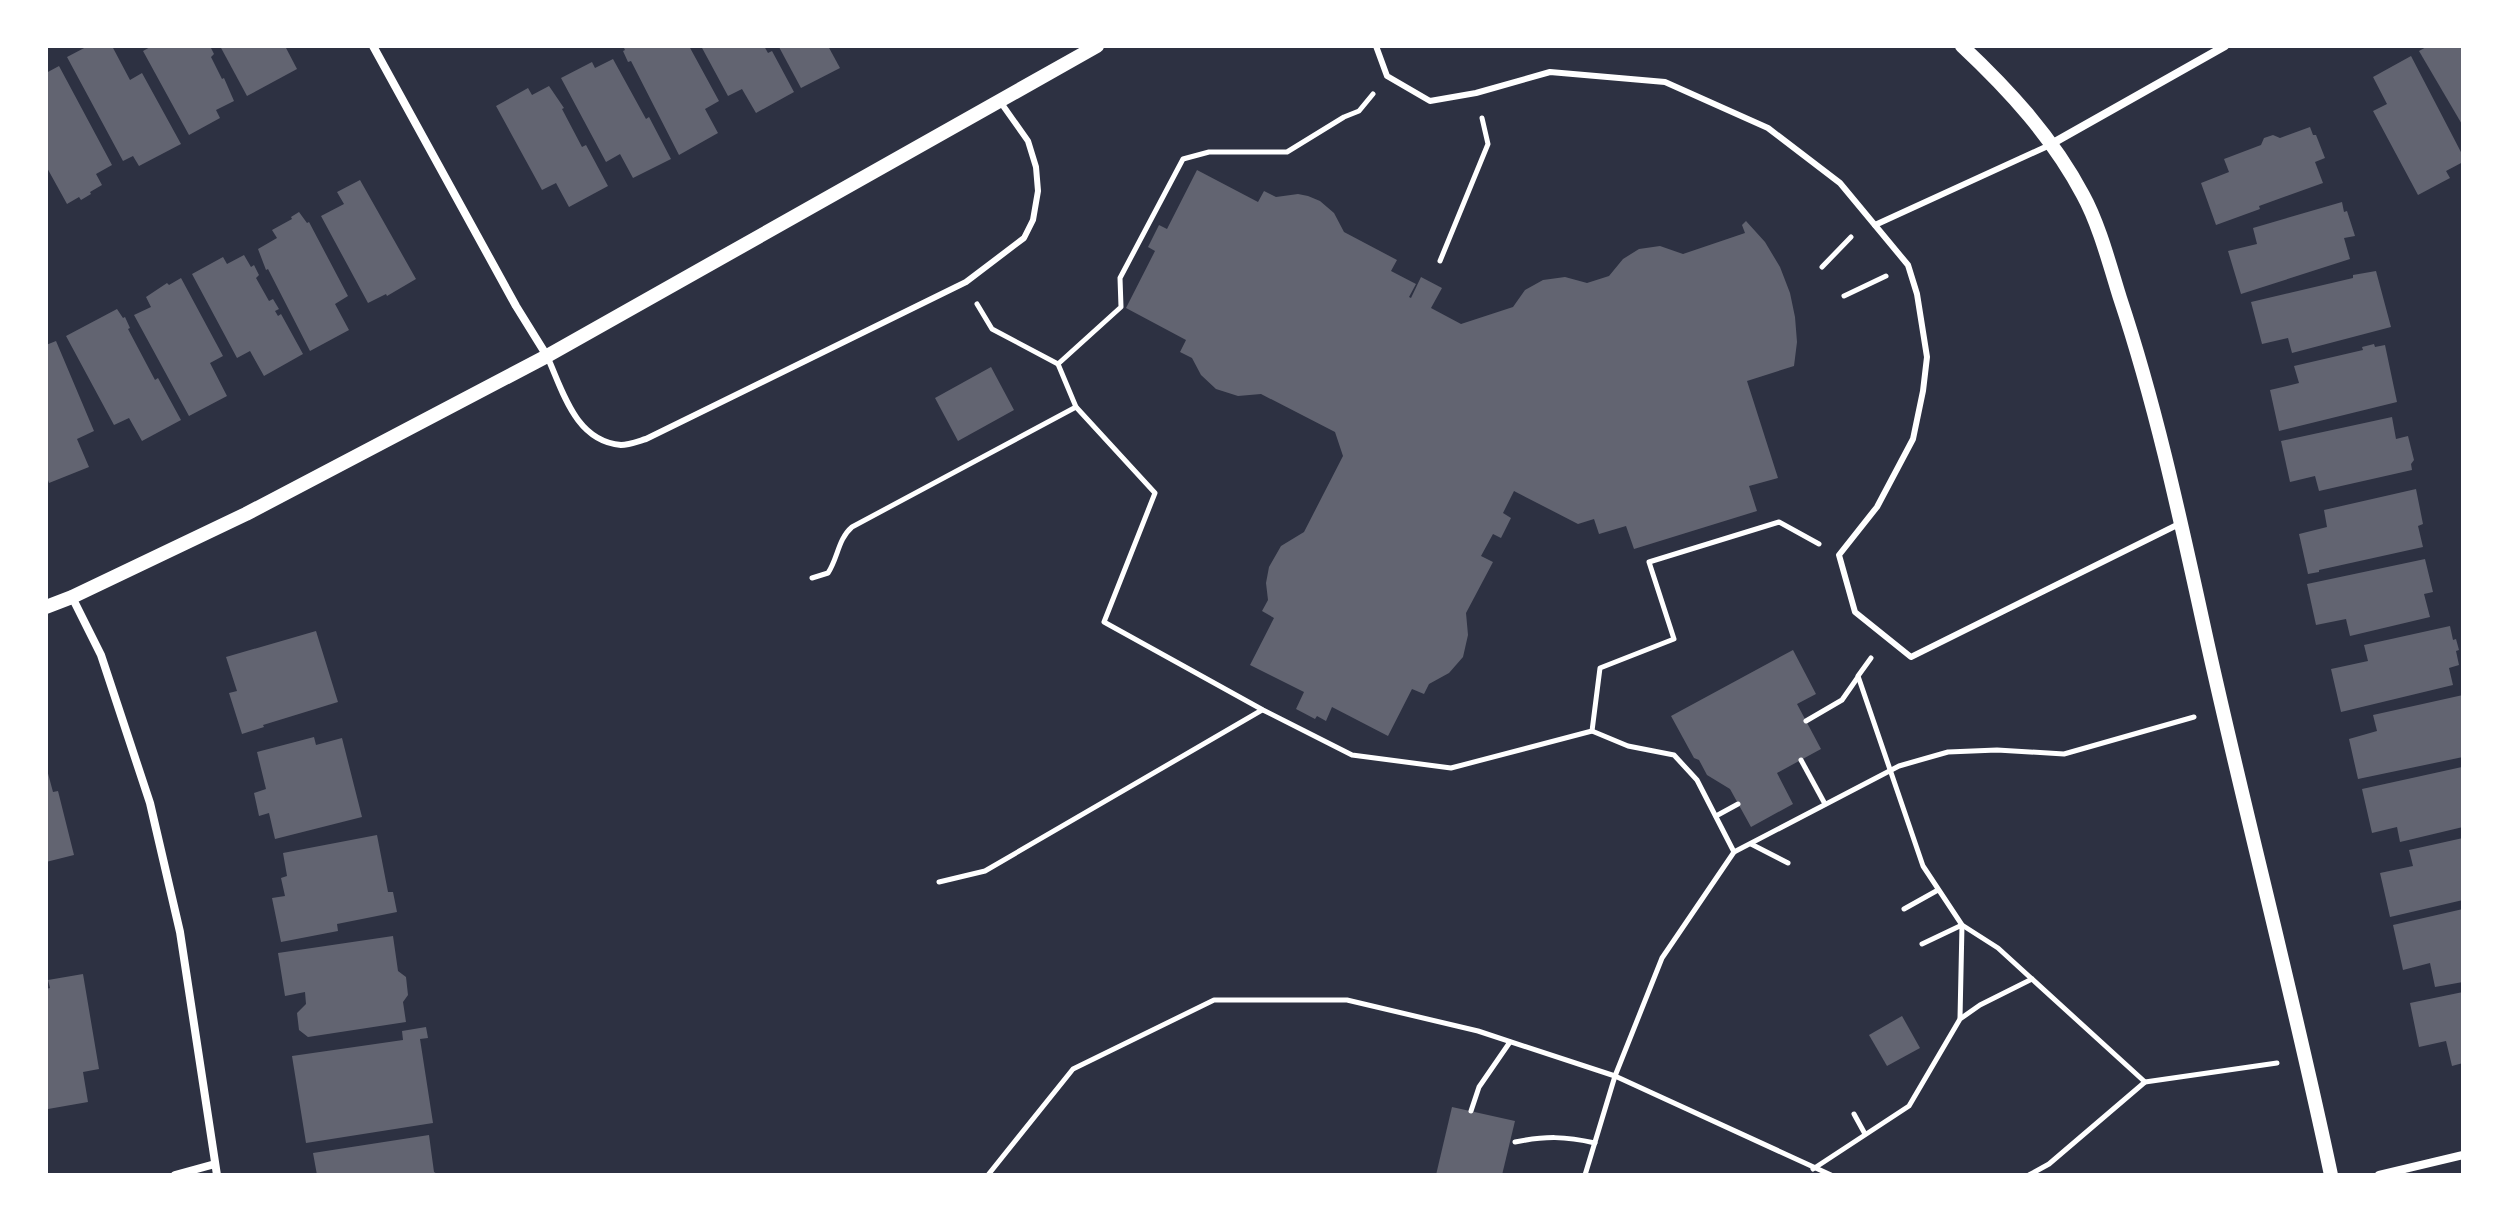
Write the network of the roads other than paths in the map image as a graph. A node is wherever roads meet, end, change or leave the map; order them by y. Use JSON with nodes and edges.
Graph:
{"nodes":[{"id":1,"x":373,"y":46,"type":"edge"},
{"id":2,"x":1097,"y":46,"type":"edge"},
{"id":3,"x":1376,"y":46,"type":"edge"},
{"id":4,"x":1962,"y":46,"type":"edge"},
{"id":5,"x":2225,"y":46,"type":"edge"},
{"id":6,"x":999,"y":100,"type":"junction"},
{"id":7,"x":2053,"y":143,"type":"junction"},
{"id":8,"x":1875,"y":225,"type":"junction"},
{"id":9,"x":547,"y":356,"type":"junction"},
{"id":10,"x":2181,"y":523,"type":"junction"},
{"id":11,"x":72,"y":597,"type":"junction"},
{"id":12,"x":46,"y":607,"type":"edge"},
{"id":13,"x":2463,"y":1155,"type":"edge"},
{"id":14,"x":215,"y":1164,"type":"junction"},
{"id":15,"x":175,"y":1175,"type":"edge"},
{"id":16,"x":217,"y":1175,"type":"edge"},
{"id":17,"x":2331,"y":1175,"type":"edge"},
{"id":18,"x":2379,"y":1175,"type":"edge"}],
"edges":[{"from":1,"to":9,"type":"street"},
{"from":2,"to":6,"type":"street"},
{"from":3,"to":8,"type":"lane"},
{"from":4,"to":7,"type":"street"},
{"from":5,"to":7,"type":"street"},
{"from":6,"to":9,"type":"street"},
{"from":6,"to":9,"type":"lane"},
{"from":7,"to":8,"type":"lane"},
{"from":7,"to":10,"type":"street"},
{"from":8,"to":10,"type":"lane"},
{"from":9,"to":11,"type":"street"},
{"from":10,"to":17,"type":"street"},
{"from":11,"to":12,"type":"street"},
{"from":11,"to":14,"type":"street"},
{"from":13,"to":18,"type":"street"},
{"from":14,"to":15,"type":"street"},
{"from":14,"to":16,"type":"street"}]}
